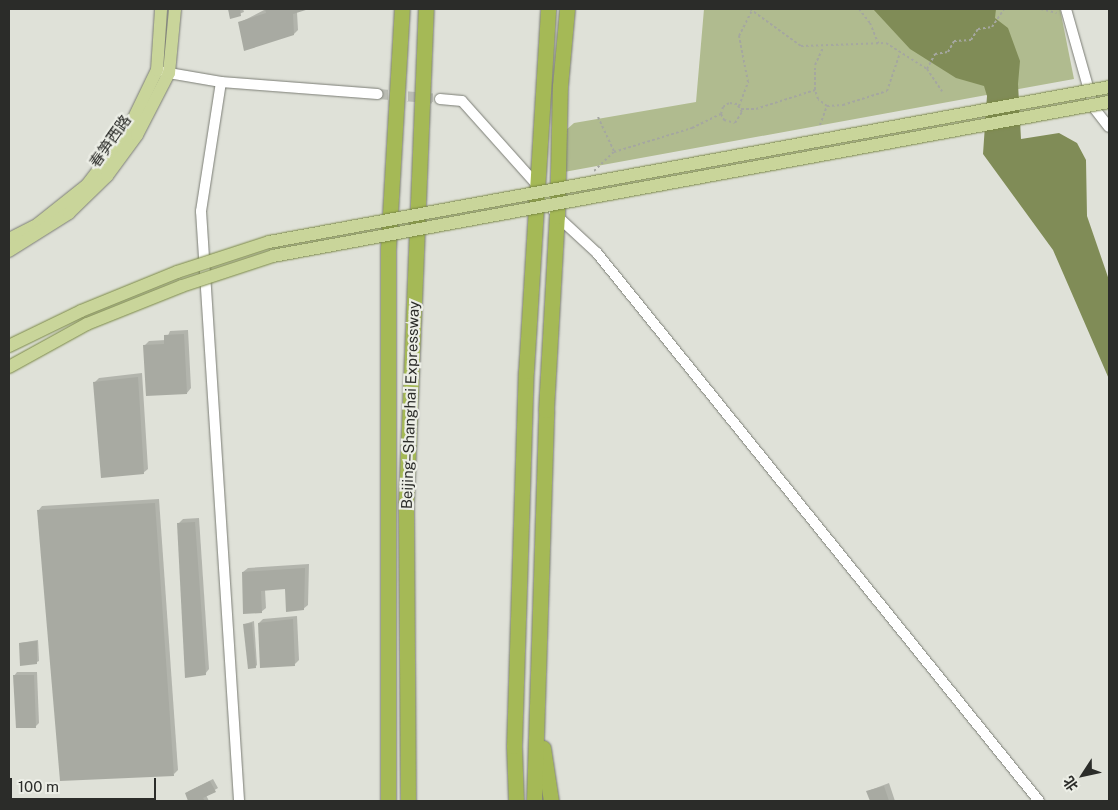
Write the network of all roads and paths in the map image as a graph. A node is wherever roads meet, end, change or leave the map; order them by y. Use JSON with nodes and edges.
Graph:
{"nodes":[{"id":1,"x":161,"y":9,"type":"edge"},
{"id":2,"x":175,"y":9,"type":"edge"},
{"id":3,"x":402,"y":9,"type":"edge"},
{"id":4,"x":426,"y":9,"type":"edge"},
{"id":5,"x":548,"y":9,"type":"edge"},
{"id":6,"x":568,"y":9,"type":"edge"},
{"id":7,"x":859,"y":9,"type":"edge"},
{"id":8,"x":1004,"y":9,"type":"edge"},
{"id":9,"x":1041,"y":9,"type":"edge"},
{"id":10,"x":751,"y":10,"type":"edge"},
{"id":11,"x":1066,"y":10,"type":"edge"},
{"id":12,"x":878,"y":43,"type":"junction"},
{"id":13,"x":824,"y":47,"type":"junction"},
{"id":14,"x":900,"y":52,"type":"junction"},
{"id":15,"x":927,"y":69,"type":"junction"},
{"id":16,"x":163,"y":72,"type":"junction"},
{"id":17,"x":221,"y":82,"type":"junction"},
{"id":18,"x":1109,"y":87,"type":"edge"},
{"id":19,"x":815,"y":90,"type":"junction"},
{"id":20,"x":942,"y":91,"type":"dead end"},
{"id":21,"x":378,"y":94,"type":"tunnel mouth"},
{"id":22,"x":440,"y":99,"type":"tunnel mouth"},
{"id":23,"x":1109,"y":102,"type":"edge"},
{"id":24,"x":739,"y":106,"type":"junction"},
{"id":25,"x":826,"y":106,"type":"junction"},
{"id":26,"x":741,"y":109,"type":"junction"},
{"id":27,"x":721,"y":114,"type":"junction"},
{"id":28,"x":598,"y":117,"type":"dead end"},
{"id":29,"x":820,"y":126,"type":"dead end"},
{"id":30,"x":1109,"y":127,"type":"edge"},
{"id":31,"x":614,"y":152,"type":"junction"},
{"id":32,"x":593,"y":171,"type":"dead end"},
{"id":33,"x":537,"y":185,"type":"junction"},
{"id":34,"x":557,"y":216,"type":"junction"},
{"id":35,"x":9,"y":239,"type":"edge"},
{"id":36,"x":9,"y":251,"type":"edge"},
{"id":37,"x":9,"y":346,"type":"edge"},
{"id":38,"x":9,"y":367,"type":"edge"},
{"id":39,"x":537,"y":708,"type":"junction"},
{"id":40,"x":239,"y":801,"type":"edge"},
{"id":41,"x":388,"y":801,"type":"edge"},
{"id":42,"x":408,"y":801,"type":"edge"},
{"id":43,"x":516,"y":801,"type":"edge"},
{"id":44,"x":534,"y":801,"type":"edge"},
{"id":45,"x":551,"y":801,"type":"edge"},
{"id":46,"x":1039,"y":801,"type":"edge"}],
"edges":[{"from":1,"to":16,"type":"main road","name":"春笋西路"},
{"from":2,"to":16,"type":"main road","name":"春笋西路"},
{"from":3,"to":41,"type":"highway","name":"Beijing–Shanghai Expressway"},
{"from":4,"to":42,"type":"highway","name":"Beijing–Shanghai Expressway"},
{"from":5,"to":33,"type":"highway"},
{"from":6,"to":34,"type":"highway"},
{"from":7,"to":12,"type":"path"},
{"from":8,"to":15,"type":"path"},
{"from":9,"to":11,"type":"path"},
{"from":10,"to":13,"type":"path"},
{"from":10,"to":24,"type":"path"},
{"from":11,"to":30,"type":"street"},
{"from":12,"to":13,"type":"path"},
{"from":12,"to":14,"type":"path"},
{"from":13,"to":19,"type":"path"},
{"from":14,"to":15,"type":"path"},
{"from":14,"to":25,"type":"path"},
{"from":15,"to":20,"type":"path"},
{"from":16,"to":17,"type":"street"},
{"from":16,"to":35,"type":"main road","name":"春笋西路"},
{"from":16,"to":36,"type":"main road","name":"春笋西路"},
{"from":17,"to":21,"type":"street"},
{"from":17,"to":40,"type":"street"},
{"from":18,"to":37,"type":"main road","bridge":true},
{"from":19,"to":25,"type":"path"},
{"from":19,"to":26,"type":"path"},
{"from":22,"to":33,"type":"street"},
{"from":23,"to":38,"type":"main road","bridge":true},
{"from":24,"to":26,"type":"path"},
{"from":24,"to":27,"type":"path"},
{"from":25,"to":29,"type":"path"},
{"from":26,"to":27,"type":"path"},
{"from":27,"to":31,"type":"path"},
{"from":28,"to":31,"type":"path"},
{"from":31,"to":32,"type":"path"},
{"from":33,"to":34,"type":"street"},
{"from":33,"to":43,"type":"highway"},
{"from":34,"to":39,"type":"highway"},
{"from":34,"to":46,"type":"street"},
{"from":39,"to":44,"type":"highway"},
{"from":39,"to":45,"type":"highway"}]}
